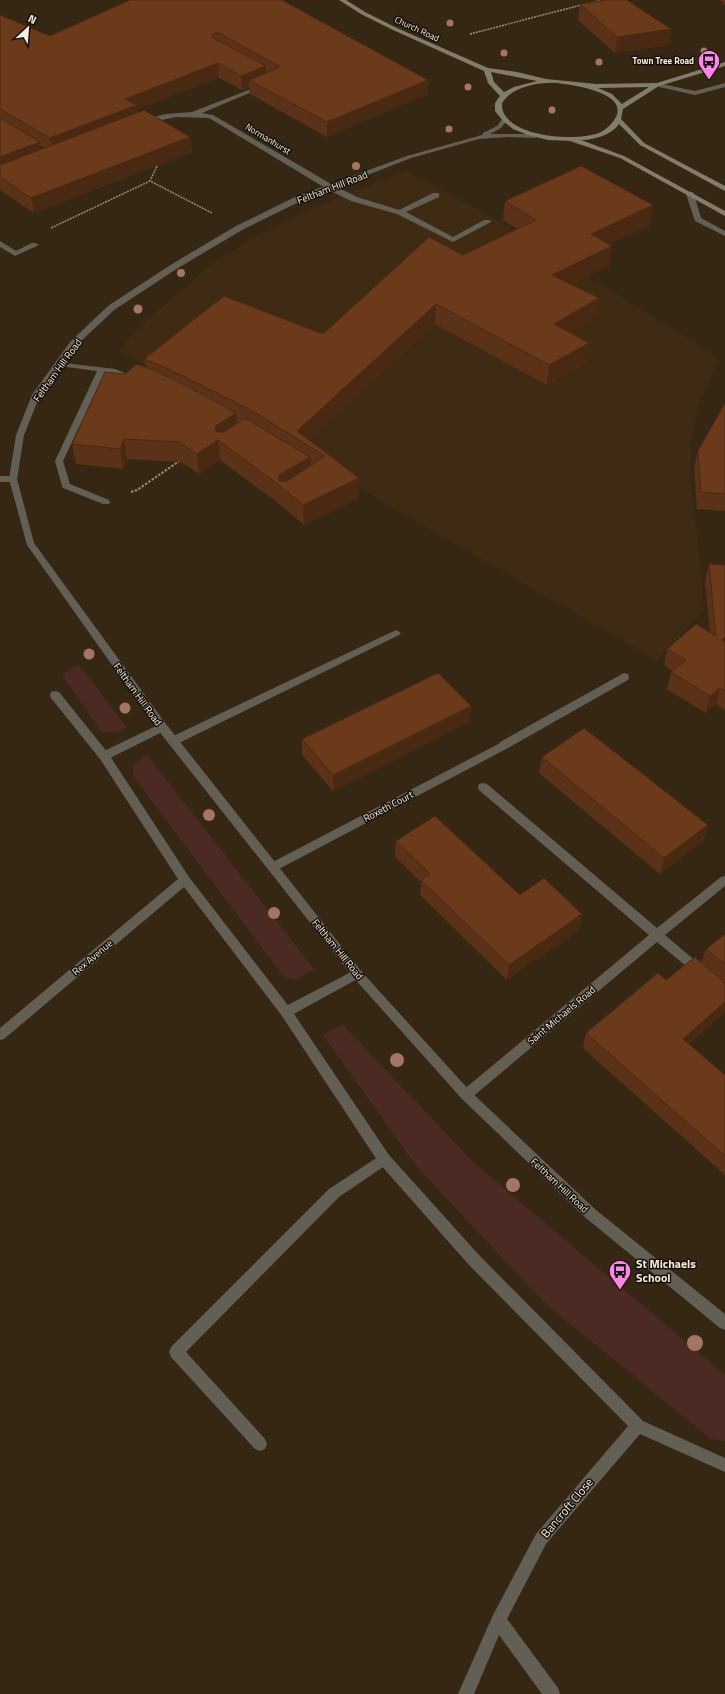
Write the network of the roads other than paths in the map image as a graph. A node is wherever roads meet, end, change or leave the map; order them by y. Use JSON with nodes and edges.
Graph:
{"nodes":[{"id":1,"x":342,"y":0,"type":"edge"},
{"id":2,"x":725,"y":64,"type":"edge"},
{"id":3,"x":487,"y":70,"type":"junction"},
{"id":4,"x":548,"y":81,"type":"junction"},
{"id":5,"x":268,"y":84,"type":"edge"},
{"id":6,"x":587,"y":85,"type":"junction"},
{"id":7,"x":657,"y":85,"type":"junction"},
{"id":8,"x":725,"y":85,"type":"edge"},
{"id":9,"x":504,"y":96,"type":"junction"},
{"id":10,"x":620,"y":108,"type":"junction"},
{"id":11,"x":195,"y":113,"type":"junction"},
{"id":12,"x":504,"y":119,"type":"junction"},
{"id":13,"x":620,"y":120,"type":"junction"},
{"id":14,"x":136,"y":124,"type":"edge"},
{"id":15,"x":536,"y":136,"type":"junction"},
{"id":16,"x":479,"y":137,"type":"junction"},
{"id":17,"x":571,"y":140,"type":"junction"},
{"id":18,"x":330,"y":187,"type":"junction"},
{"id":19,"x":725,"y":189,"type":"edge"},
{"id":20,"x":690,"y":194,"type":"junction"},
{"id":21,"x":436,"y":195,"type":"dead end"},
{"id":22,"x":400,"y":212,"type":"junction"},
{"id":23,"x":725,"y":214,"type":"edge"},
{"id":24,"x":487,"y":222,"type":"dead end"},
{"id":25,"x":725,"y":234,"type":"edge"},
{"id":26,"x":0,"y":243,"type":"edge"},
{"id":27,"x":35,"y":245,"type":"road end"},
{"id":28,"x":59,"y":364,"type":"junction"},
{"id":29,"x":102,"y":370,"type":"junction"},
{"id":30,"x":142,"y":382,"type":"edge"},
{"id":31,"x":13,"y":479,"type":"junction"},
{"id":32,"x":0,"y":480,"type":"edge"},
{"id":33,"x":106,"y":502,"type":"road end"},
{"id":34,"x":396,"y":633,"type":"dead end"},
{"id":35,"x":624,"y":677,"type":"dead end"},
{"id":36,"x":55,"y":695,"type":"dead end"},
{"id":37,"x":162,"y":727,"type":"junction"},
{"id":38,"x":173,"y":741,"type":"junction"},
{"id":39,"x":104,"y":756,"type":"junction"},
{"id":40,"x":483,"y":787,"type":"dead end"},
{"id":41,"x":273,"y":867,"type":"junction"},
{"id":42,"x":185,"y":880,"type":"junction"},
{"id":43,"x":725,"y":880,"type":"edge"},
{"id":44,"x":657,"y":935,"type":"junction"},
{"id":45,"x":357,"y":974,"type":"junction"},
{"id":46,"x":708,"y":978,"type":"edge"},
{"id":47,"x":286,"y":1012,"type":"junction"},
{"id":48,"x":0,"y":1035,"type":"edge"},
{"id":49,"x":466,"y":1095,"type":"junction"},
{"id":50,"x":384,"y":1159,"type":"junction"},
{"id":51,"x":725,"y":1323,"type":"edge"},
{"id":52,"x":638,"y":1426,"type":"junction"},
{"id":53,"x":260,"y":1444,"type":"dead end"},
{"id":54,"x":725,"y":1465,"type":"edge"},
{"id":55,"x":498,"y":1620,"type":"junction"},
{"id":56,"x":466,"y":1694,"type":"edge"},
{"id":57,"x":552,"y":1694,"type":"edge"}],
"edges":[{"from":1,"to":3,"type":"main road","name":"Church Road"},
{"from":2,"to":7,"type":"main road"},
{"from":3,"to":4,"type":"main road","name":"Church Road"},
{"from":3,"to":9,"type":"main road"},
{"from":4,"to":6,"type":"main road"},
{"from":4,"to":9,"type":"main road"},
{"from":5,"to":11,"type":"street","name":"Normanhurst"},
{"from":6,"to":7,"type":"main road"},
{"from":6,"to":10,"type":"main road"},
{"from":7,"to":8,"type":"street"},
{"from":7,"to":10,"type":"main road"},
{"from":9,"to":12,"type":"main road"},
{"from":10,"to":13,"type":"main road"},
{"from":11,"to":14,"type":"street","name":"Normanhurst"},
{"from":11,"to":18,"type":"street","name":"Normanhurst"},
{"from":12,"to":15,"type":"main road"},
{"from":12,"to":16,"type":"street","name":"Feltham Hill Road"},
{"from":13,"to":17,"type":"main road"},
{"from":13,"to":19,"type":"main road"},
{"from":15,"to":16,"type":"street","name":"Feltham Hill Road"},
{"from":15,"to":17,"type":"main road"},
{"from":16,"to":18,"type":"street","name":"Feltham Hill Road"},
{"from":17,"to":20,"type":"main road"},
{"from":18,"to":22,"type":"street","name":"Normanhurst"},
{"from":18,"to":28,"type":"street","name":"Feltham Hill Road"},
{"from":20,"to":23,"type":"main road"},
{"from":20,"to":25,"type":"street"},
{"from":21,"to":22,"type":"street"},
{"from":22,"to":24,"type":"street","name":"Normanhurst"},
{"from":26,"to":27,"type":"street"},
{"from":28,"to":29,"type":"street"},
{"from":28,"to":31,"type":"street","name":"Feltham Hill Road"},
{"from":29,"to":30,"type":"street"},
{"from":29,"to":33,"type":"street"},
{"from":31,"to":32,"type":"street"},
{"from":31,"to":37,"type":"street","name":"Feltham Hill Road"},
{"from":34,"to":38,"type":"street"},
{"from":35,"to":41,"type":"street","name":"Roxeth Court"},
{"from":36,"to":39,"type":"street"},
{"from":37,"to":38,"type":"street","name":"Feltham Hill Road"},
{"from":37,"to":39,"type":"street"},
{"from":38,"to":41,"type":"street","name":"Feltham Hill Road"},
{"from":39,"to":42,"type":"street"},
{"from":40,"to":44,"type":"street"},
{"from":41,"to":45,"type":"street","name":"Feltham Hill Road"},
{"from":42,"to":47,"type":"street"},
{"from":42,"to":48,"type":"street","name":"Rex Avenue"},
{"from":43,"to":44,"type":"street","name":"Saint Michaels Road"},
{"from":44,"to":46,"type":"street"},
{"from":44,"to":49,"type":"street","name":"Saint Michaels Road"},
{"from":45,"to":47,"type":"street"},
{"from":45,"to":49,"type":"street","name":"Feltham Hill Road"},
{"from":47,"to":50,"type":"street"},
{"from":49,"to":51,"type":"street","name":"Feltham Hill Road"},
{"from":50,"to":52,"type":"street"},
{"from":50,"to":53,"type":"street"},
{"from":52,"to":54,"type":"street"},
{"from":52,"to":55,"type":"street","name":"Bancroft Close"},
{"from":55,"to":56,"type":"street","name":"Bancroft Close"},
{"from":55,"to":57,"type":"street"}]}
